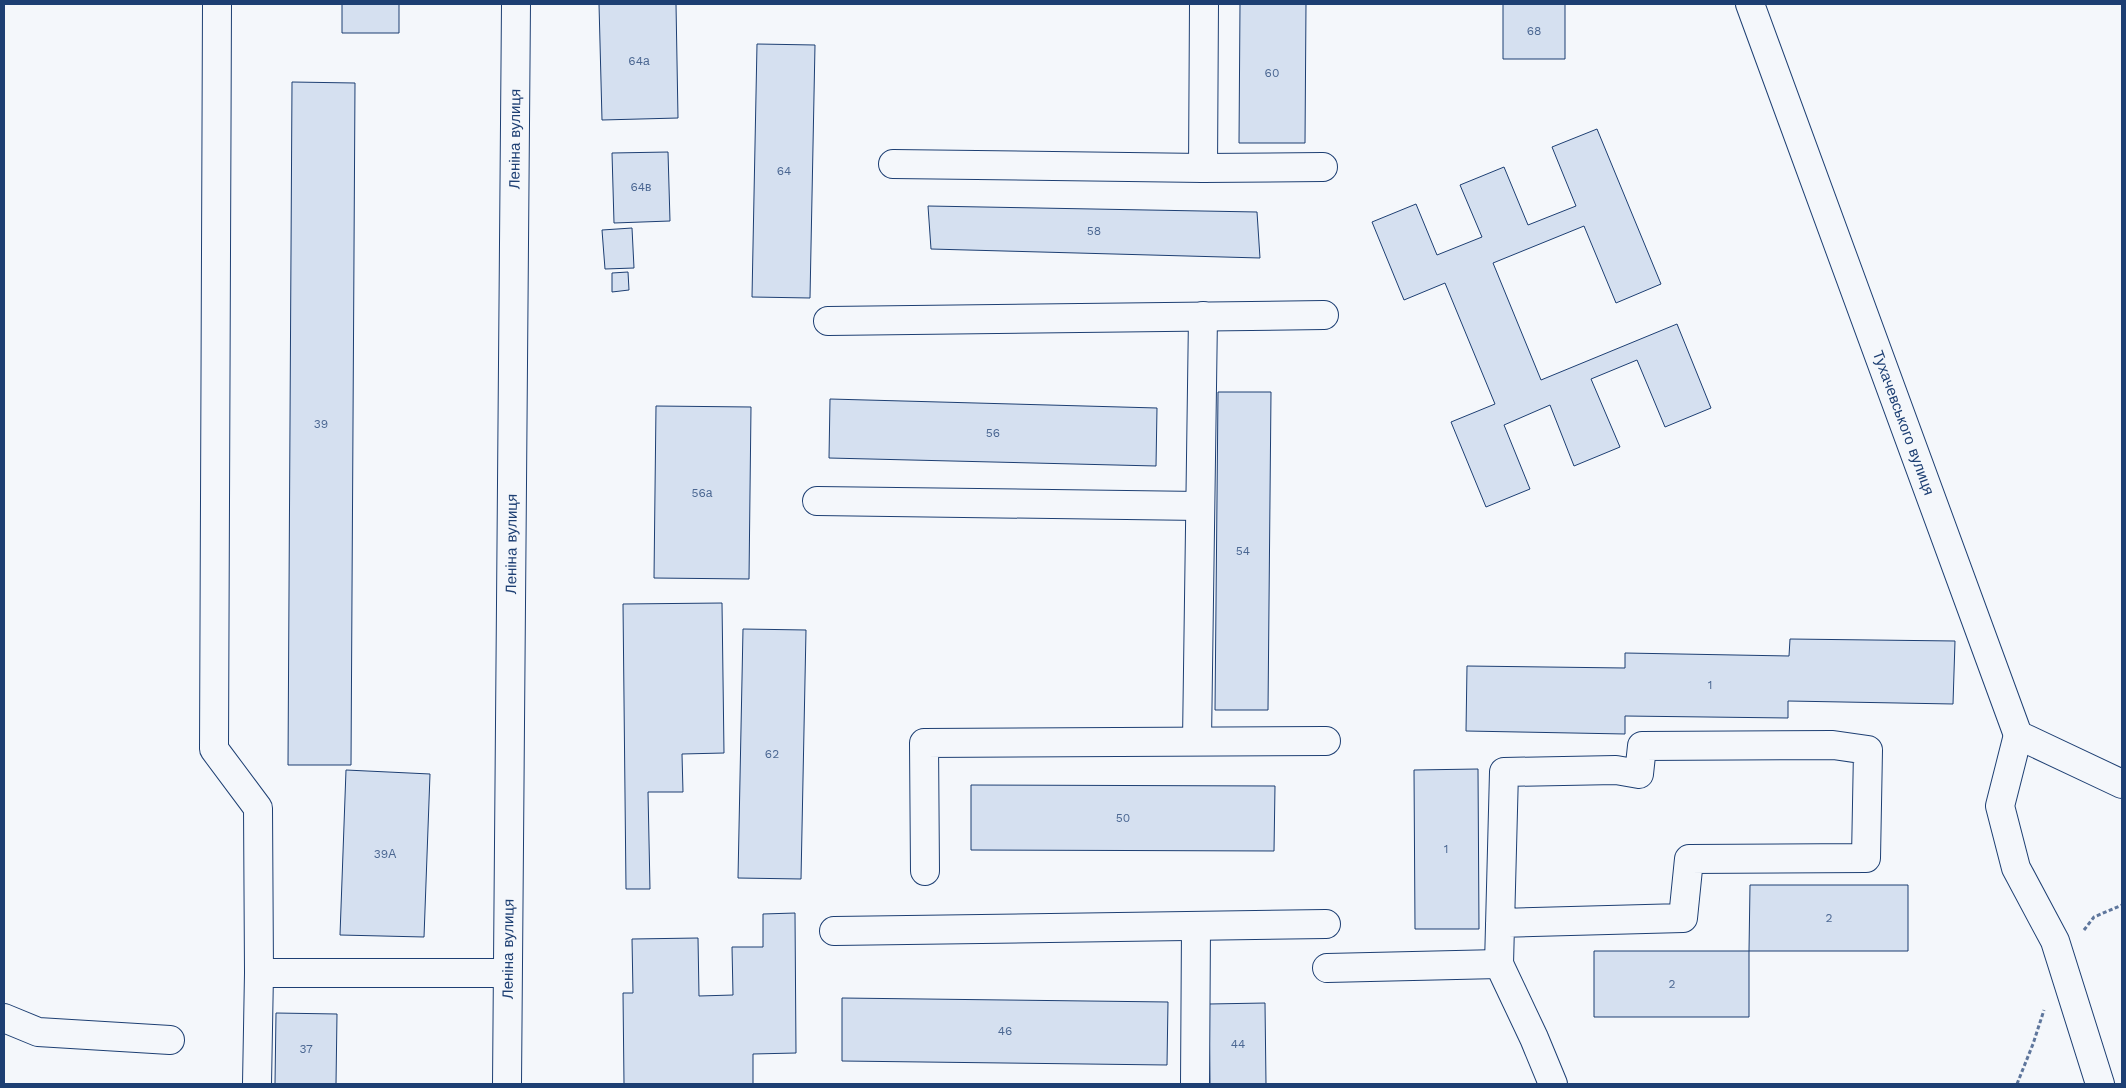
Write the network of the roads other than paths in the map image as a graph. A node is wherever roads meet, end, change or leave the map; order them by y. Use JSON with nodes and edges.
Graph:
{"nodes":[{"id":1,"x":217,"y":4,"type":"edge"},
{"id":2,"x":516,"y":4,"type":"edge"},
{"id":3,"x":1204,"y":4,"type":"edge"},
{"id":4,"x":1750,"y":4,"type":"edge"},
{"id":5,"x":893,"y":164,"type":"dead end"},
{"id":6,"x":1323,"y":167,"type":"dead end"},
{"id":7,"x":1203,"y":168,"type":"junction"},
{"id":8,"x":1324,"y":315,"type":"dead end"},
{"id":9,"x":1203,"y":316,"type":"junction"},
{"id":10,"x":828,"y":322,"type":"dead end"},
{"id":11,"x":816,"y":501,"type":"dead end"},
{"id":12,"x":1200,"y":506,"type":"junction"},
{"id":13,"x":2018,"y":735,"type":"junction"},
{"id":14,"x":1197,"y":741,"type":"junction"},
{"id":15,"x":1326,"y":741,"type":"dead end"},
{"id":16,"x":2122,"y":784,"type":"edge"},
{"id":17,"x":925,"y":870,"type":"dead end"},
{"id":18,"x":1500,"y":923,"type":"junction"},
{"id":19,"x":1326,"y":924,"type":"dead end"},
{"id":20,"x":1196,"y":926,"type":"junction"},
{"id":21,"x":834,"y":931,"type":"dead end"},
{"id":22,"x":1499,"y":964,"type":"junction"},
{"id":23,"x":1327,"y":968,"type":"dead end"},
{"id":24,"x":259,"y":973,"type":"junction"},
{"id":25,"x":508,"y":973,"type":"junction"},
{"id":26,"x":4,"y":1018,"type":"edge"},
{"id":27,"x":170,"y":1040,"type":"dead end"},
{"id":28,"x":257,"y":1084,"type":"edge"},
{"id":29,"x":507,"y":1084,"type":"edge"},
{"id":30,"x":1194,"y":1084,"type":"edge"},
{"id":31,"x":1553,"y":1084,"type":"edge"},
{"id":32,"x":2100,"y":1084,"type":"edge"}],
"edges":[{"from":1,"to":24,"type":"street"},
{"from":2,"to":25,"type":"street","name":"Леніна вулиця"},
{"from":3,"to":7,"type":"street"},
{"from":4,"to":13,"type":"street","name":"Тухачевського вулиця"},
{"from":5,"to":7,"type":"street"},
{"from":6,"to":7,"type":"street"},
{"from":8,"to":9,"type":"street"},
{"from":9,"to":10,"type":"street"},
{"from":9,"to":12,"type":"street"},
{"from":11,"to":12,"type":"street"},
{"from":12,"to":14,"type":"street"},
{"from":13,"to":16,"type":"street"},
{"from":13,"to":32,"type":"street"},
{"from":14,"to":15,"type":"street"},
{"from":14,"to":17,"type":"street"},
{"from":18,"to":18,"type":"street"},
{"from":18,"to":22,"type":"street"},
{"from":19,"to":20,"type":"street"},
{"from":20,"to":21,"type":"street"},
{"from":20,"to":30,"type":"street"},
{"from":22,"to":23,"type":"street"},
{"from":22,"to":31,"type":"street"},
{"from":24,"to":25,"type":"street"},
{"from":24,"to":28,"type":"street"},
{"from":25,"to":29,"type":"street","name":"Леніна вулиця"},
{"from":26,"to":27,"type":"street"}]}
